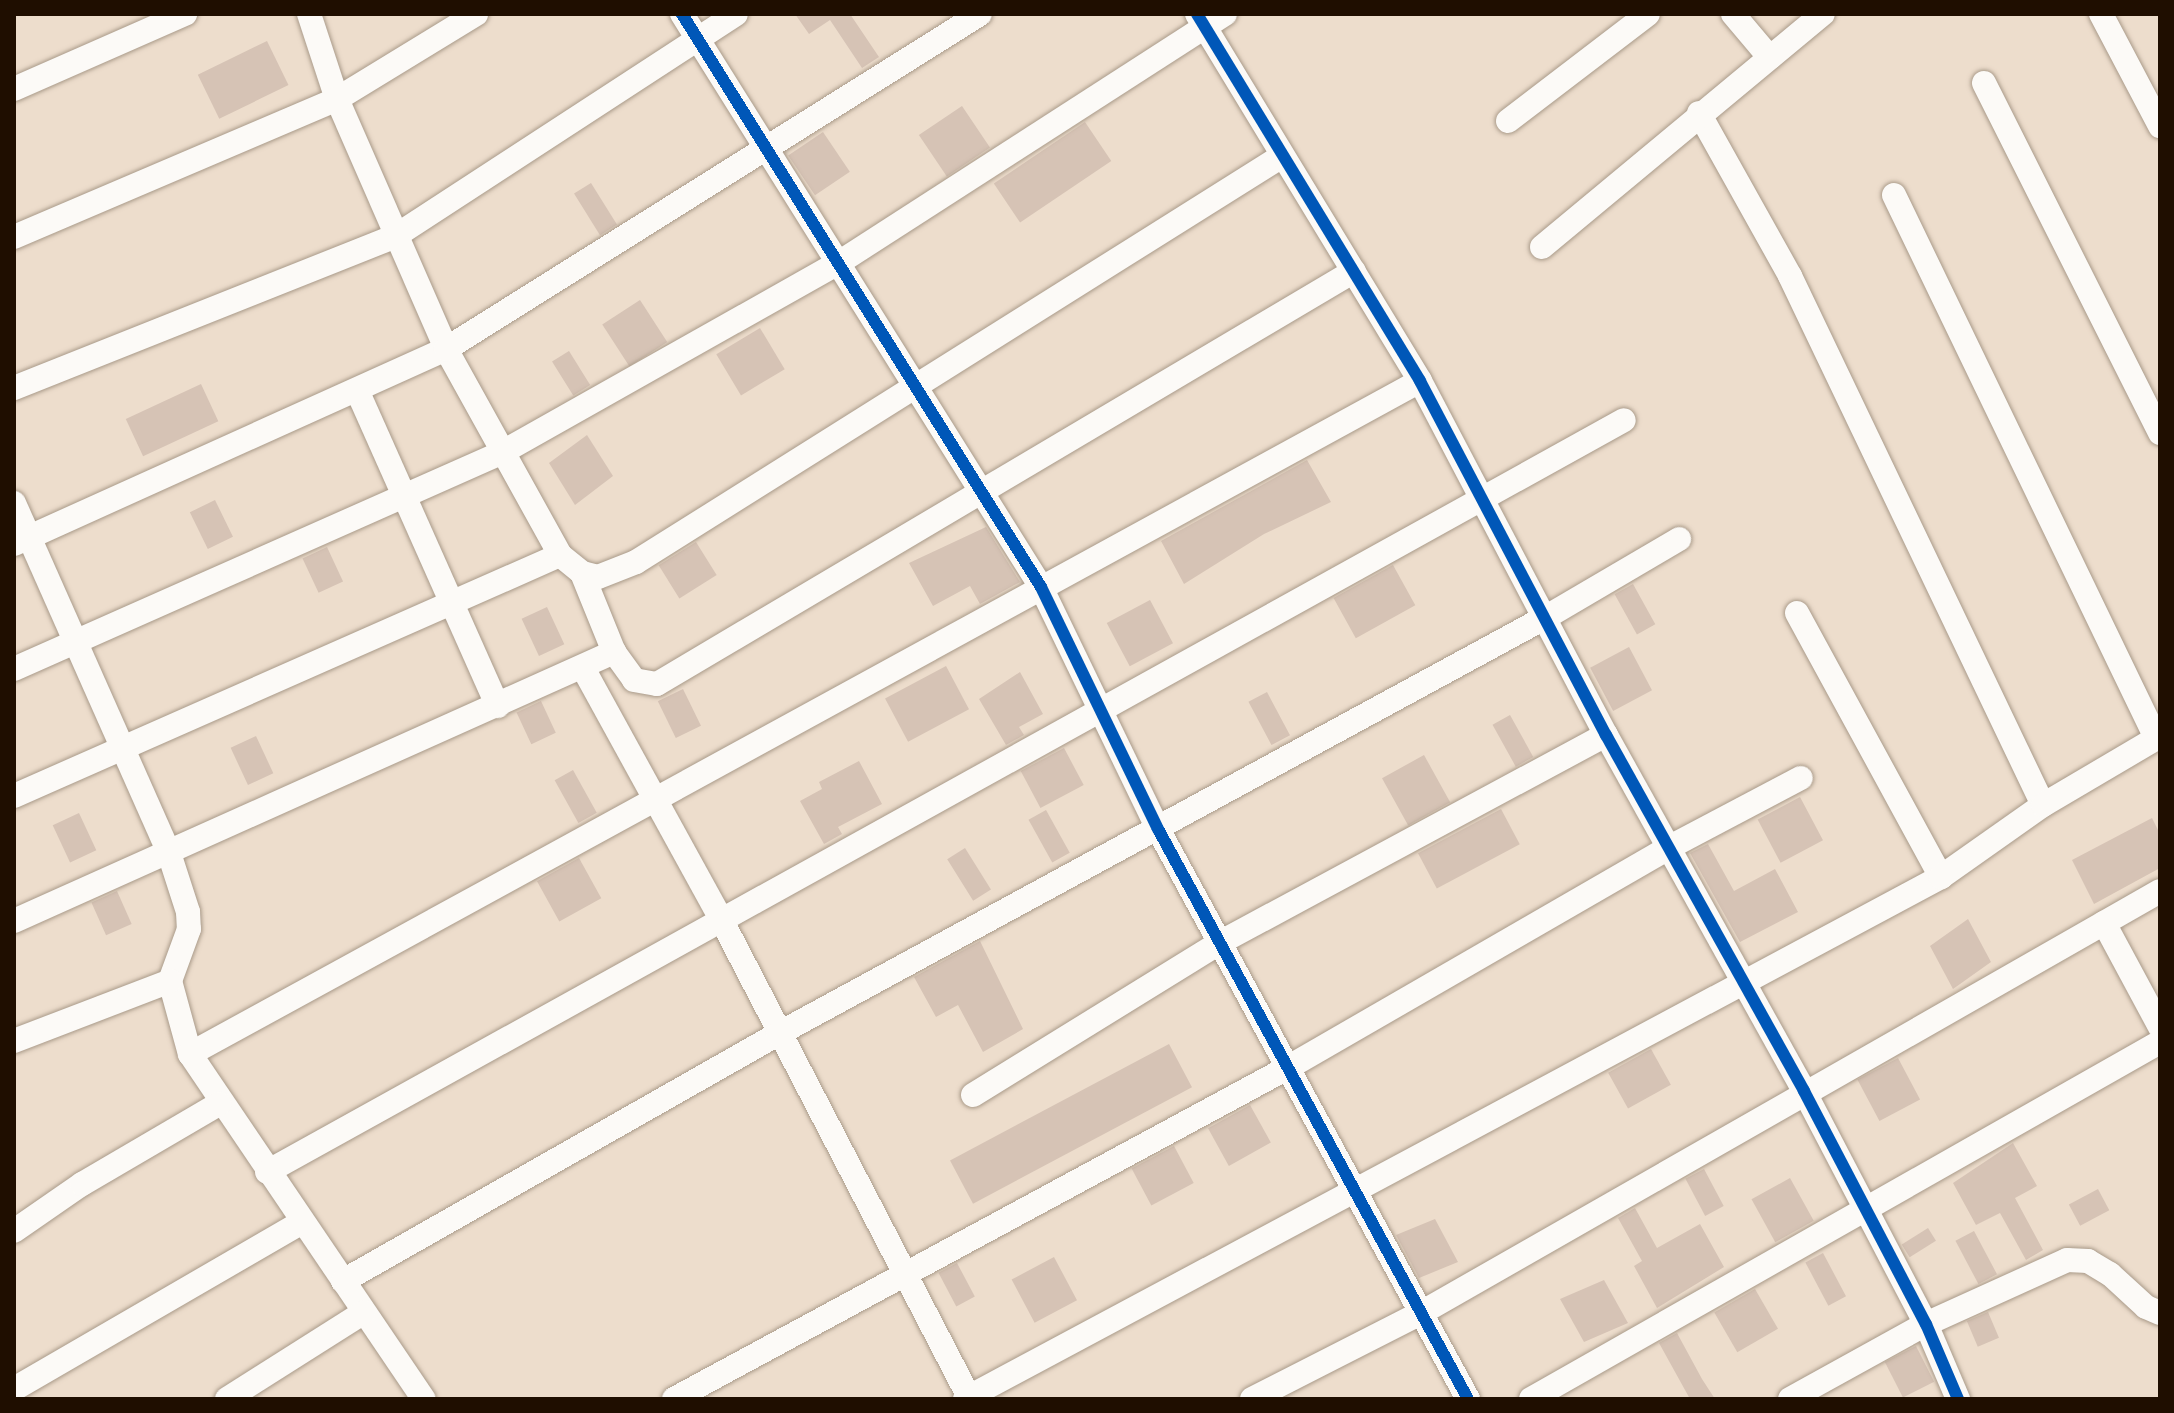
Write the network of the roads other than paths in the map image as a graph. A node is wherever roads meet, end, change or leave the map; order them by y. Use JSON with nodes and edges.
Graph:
{"nodes":[{"id":1,"x":185,"y":14,"type":"edge"},
{"id":2,"x":309,"y":14,"type":"edge"},
{"id":3,"x":476,"y":14,"type":"edge"},
{"id":4,"x":682,"y":14,"type":"edge"},
{"id":5,"x":736,"y":14,"type":"edge"},
{"id":6,"x":980,"y":14,"type":"edge"},
{"id":7,"x":1648,"y":14,"type":"edge"},
{"id":8,"x":1733,"y":14,"type":"edge"},
{"id":9,"x":1823,"y":14,"type":"edge"},
{"id":10,"x":2101,"y":14,"type":"edge"},
{"id":11,"x":1209,"y":18,"type":"edge"},
{"id":12,"x":698,"y":39,"type":"junction"},
{"id":13,"x":1770,"y":58,"type":"junction"},
{"id":14,"x":1984,"y":83,"type":"dead end"},
{"id":15,"x":14,"y":89,"type":"edge"},
{"id":16,"x":337,"y":99,"type":"junction"},
{"id":17,"x":1699,"y":113,"type":"junction"},
{"id":18,"x":1508,"y":121,"type":"dead end"},
{"id":19,"x":2160,"y":126,"type":"edge"},
{"id":20,"x":771,"y":150,"type":"junction"},
{"id":21,"x":1282,"y":156,"type":"junction"},
{"id":22,"x":1894,"y":195,"type":"dead end"},
{"id":23,"x":14,"y":237,"type":"edge"},
{"id":24,"x":394,"y":237,"type":"junction"},
{"id":25,"x":1542,"y":247,"type":"dead end"},
{"id":26,"x":840,"y":262,"type":"junction"},
{"id":27,"x":1354,"y":271,"type":"junction"},
{"id":28,"x":446,"y":349,"type":"junction"},
{"id":29,"x":1420,"y":381,"type":"junction"},
{"id":30,"x":914,"y":385,"type":"junction"},
{"id":31,"x":14,"y":388,"type":"edge"},
{"id":32,"x":357,"y":390,"type":"junction"},
{"id":33,"x":1624,"y":420,"type":"dead end"},
{"id":34,"x":2160,"y":433,"type":"edge"},
{"id":35,"x":501,"y":453,"type":"junction"},
{"id":36,"x":983,"y":490,"type":"junction"},
{"id":37,"x":407,"y":495,"type":"junction"},
{"id":38,"x":1480,"y":499,"type":"junction"},
{"id":39,"x":14,"y":503,"type":"edge"},
{"id":40,"x":1679,"y":539,"type":"dead end"},
{"id":41,"x":22,"y":541,"type":"edge"},
{"id":42,"x":560,"y":555,"type":"junction"},
{"id":43,"x":582,"y":573,"type":"junction"},
{"id":44,"x":1041,"y":587,"type":"junction"},
{"id":45,"x":454,"y":602,"type":"junction"},
{"id":46,"x":1797,"y":613,"type":"dead end"},
{"id":47,"x":1548,"y":616,"type":"junction"},
{"id":48,"x":76,"y":642,"type":"junction"},
{"id":49,"x":614,"y":652,"type":"junction"},
{"id":50,"x":583,"y":668,"type":"junction"},
{"id":51,"x":14,"y":669,"type":"edge"},
{"id":52,"x":498,"y":706,"type":"junction"},
{"id":53,"x":1101,"y":707,"type":"junction"},
{"id":54,"x":1606,"y":735,"type":"junction"},
{"id":55,"x":2158,"y":737,"type":"edge"},
{"id":56,"x":120,"y":750,"type":"junction"},
{"id":57,"x":1801,"y":778,"type":"dead end"},
{"id":58,"x":14,"y":796,"type":"edge"},
{"id":59,"x":654,"y":802,"type":"junction"},
{"id":60,"x":2043,"y":805,"type":"junction"},
{"id":61,"x":1158,"y":829,"type":"junction"},
{"id":62,"x":1668,"y":848,"type":"junction"},
{"id":63,"x":169,"y":853,"type":"junction"},
{"id":64,"x":1941,"y":877,"type":"junction"},
{"id":65,"x":2160,"y":891,"type":"edge"},
{"id":66,"x":14,"y":921,"type":"edge"},
{"id":67,"x":722,"y":921,"type":"junction"},
{"id":68,"x":2104,"y":923,"type":"junction"},
{"id":69,"x":1221,"y":942,"type":"junction"},
{"id":70,"x":170,"y":981,"type":"junction"},
{"id":71,"x":1741,"y":981,"type":"junction"},
{"id":72,"x":2160,"y":1027,"type":"edge"},
{"id":73,"x":778,"y":1034,"type":"junction"},
{"id":74,"x":14,"y":1041,"type":"edge"},
{"id":75,"x":2160,"y":1042,"type":"edge"},
{"id":76,"x":190,"y":1054,"type":"junction"},
{"id":77,"x":1289,"y":1067,"type":"junction"},
{"id":78,"x":1804,"y":1091,"type":"junction"},
{"id":79,"x":973,"y":1095,"type":"dead end"},
{"id":80,"x":219,"y":1104,"type":"junction"},
{"id":81,"x":267,"y":1172,"type":"junction"},
{"id":82,"x":1357,"y":1189,"type":"junction"},
{"id":83,"x":1868,"y":1212,"type":"junction"},
{"id":84,"x":302,"y":1222,"type":"junction"},
{"id":85,"x":14,"y":1231,"type":"edge"},
{"id":86,"x":906,"y":1272,"type":"junction"},
{"id":87,"x":343,"y":1281,"type":"junction"},
{"id":88,"x":364,"y":1312,"type":"junction"},
{"id":89,"x":1421,"y":1313,"type":"junction"},
{"id":90,"x":2160,"y":1313,"type":"edge"},
{"id":91,"x":1926,"y":1324,"type":"junction"},
{"id":92,"x":14,"y":1389,"type":"edge"},
{"id":93,"x":968,"y":1398,"type":"edge"},
{"id":94,"x":227,"y":1399,"type":"edge"},
{"id":95,"x":424,"y":1399,"type":"edge"},
{"id":96,"x":674,"y":1399,"type":"edge"},
{"id":97,"x":1252,"y":1399,"type":"edge"},
{"id":98,"x":1468,"y":1399,"type":"edge"},
{"id":99,"x":1531,"y":1399,"type":"edge"},
{"id":100,"x":1790,"y":1399,"type":"edge"},
{"id":101,"x":1958,"y":1399,"type":"edge"}],
"edges":[{"from":1,"to":15,"type":"street"},
{"from":2,"to":16,"type":"street"},
{"from":3,"to":16,"type":"street"},
{"from":4,"to":12,"type":"street"},
{"from":5,"to":12,"type":"street"},
{"from":6,"to":20,"type":"street"},
{"from":7,"to":18,"type":"street"},
{"from":8,"to":13,"type":"street"},
{"from":9,"to":13,"type":"street"},
{"from":10,"to":19,"type":"street"},
{"from":11,"to":21,"type":"street"},
{"from":11,"to":26,"type":"street"},
{"from":12,"to":20,"type":"street"},
{"from":12,"to":24,"type":"street"},
{"from":13,"to":17,"type":"street"},
{"from":14,"to":34,"type":"street"},
{"from":16,"to":23,"type":"street"},
{"from":16,"to":24,"type":"street"},
{"from":17,"to":25,"type":"street"},
{"from":17,"to":60,"type":"street"},
{"from":20,"to":26,"type":"street"},
{"from":20,"to":28,"type":"street"},
{"from":21,"to":27,"type":"street"},
{"from":21,"to":30,"type":"street"},
{"from":22,"to":55,"type":"street"},
{"from":24,"to":28,"type":"street"},
{"from":24,"to":31,"type":"street"},
{"from":26,"to":30,"type":"street"},
{"from":26,"to":35,"type":"street"},
{"from":27,"to":29,"type":"street"},
{"from":27,"to":36,"type":"street"},
{"from":28,"to":32,"type":"street"},
{"from":28,"to":35,"type":"street"},
{"from":29,"to":38,"type":"street"},
{"from":29,"to":44,"type":"street"},
{"from":30,"to":36,"type":"street"},
{"from":30,"to":43,"type":"street"},
{"from":32,"to":37,"type":"street"},
{"from":32,"to":41,"type":"street"},
{"from":33,"to":38,"type":"street"},
{"from":35,"to":37,"type":"street"},
{"from":35,"to":42,"type":"street"},
{"from":36,"to":44,"type":"street"},
{"from":36,"to":49,"type":"street"},
{"from":37,"to":45,"type":"street"},
{"from":37,"to":48,"type":"street"},
{"from":38,"to":47,"type":"street"},
{"from":38,"to":53,"type":"street"},
{"from":39,"to":41,"type":"street"},
{"from":40,"to":47,"type":"street"},
{"from":41,"to":48,"type":"street"},
{"from":42,"to":43,"type":"street"},
{"from":42,"to":45,"type":"street"},
{"from":43,"to":49,"type":"street"},
{"from":44,"to":53,"type":"street"},
{"from":44,"to":59,"type":"street"},
{"from":45,"to":52,"type":"street"},
{"from":45,"to":56,"type":"street"},
{"from":46,"to":64,"type":"street"},
{"from":47,"to":54,"type":"street"},
{"from":47,"to":61,"type":"street"},
{"from":48,"to":51,"type":"street"},
{"from":48,"to":56,"type":"street"},
{"from":49,"to":50,"type":"street"},
{"from":50,"to":52,"type":"street"},
{"from":50,"to":59,"type":"street"},
{"from":52,"to":63,"type":"street"},
{"from":53,"to":61,"type":"street"},
{"from":53,"to":67,"type":"street"},
{"from":54,"to":62,"type":"street"},
{"from":54,"to":69,"type":"street"},
{"from":55,"to":60,"type":"street"},
{"from":56,"to":58,"type":"street"},
{"from":56,"to":63,"type":"street"},
{"from":57,"to":62,"type":"street"},
{"from":59,"to":67,"type":"street"},
{"from":59,"to":76,"type":"street"},
{"from":60,"to":64,"type":"street"},
{"from":61,"to":69,"type":"street"},
{"from":61,"to":73,"type":"street"},
{"from":62,"to":71,"type":"street"},
{"from":62,"to":77,"type":"street"},
{"from":63,"to":66,"type":"street"},
{"from":63,"to":70,"type":"street"},
{"from":64,"to":71,"type":"street"},
{"from":65,"to":68,"type":"street"},
{"from":67,"to":73,"type":"street"},
{"from":67,"to":81,"type":"street"},
{"from":68,"to":72,"type":"street"},
{"from":68,"to":78,"type":"street"},
{"from":69,"to":77,"type":"street"},
{"from":69,"to":79,"type":"street"},
{"from":70,"to":74,"type":"street"},
{"from":70,"to":76,"type":"street"},
{"from":71,"to":78,"type":"street"},
{"from":71,"to":82,"type":"street"},
{"from":73,"to":86,"type":"street"},
{"from":73,"to":87,"type":"street"},
{"from":75,"to":83,"type":"street"},
{"from":76,"to":80,"type":"street"},
{"from":77,"to":82,"type":"street"},
{"from":77,"to":86,"type":"street"},
{"from":78,"to":83,"type":"street"},
{"from":78,"to":89,"type":"street"},
{"from":80,"to":81,"type":"street"},
{"from":80,"to":85,"type":"street"},
{"from":81,"to":84,"type":"street"},
{"from":82,"to":89,"type":"street"},
{"from":82,"to":93,"type":"street"},
{"from":83,"to":91,"type":"street"},
{"from":83,"to":99,"type":"street"},
{"from":84,"to":87,"type":"street"},
{"from":84,"to":92,"type":"street"},
{"from":86,"to":93,"type":"street"},
{"from":86,"to":96,"type":"street"},
{"from":87,"to":88,"type":"street"},
{"from":88,"to":94,"type":"street"},
{"from":88,"to":95,"type":"street"},
{"from":89,"to":97,"type":"street"},
{"from":89,"to":98,"type":"street"},
{"from":90,"to":91,"type":"street"},
{"from":91,"to":100,"type":"street"},
{"from":91,"to":101,"type":"street"}]}
